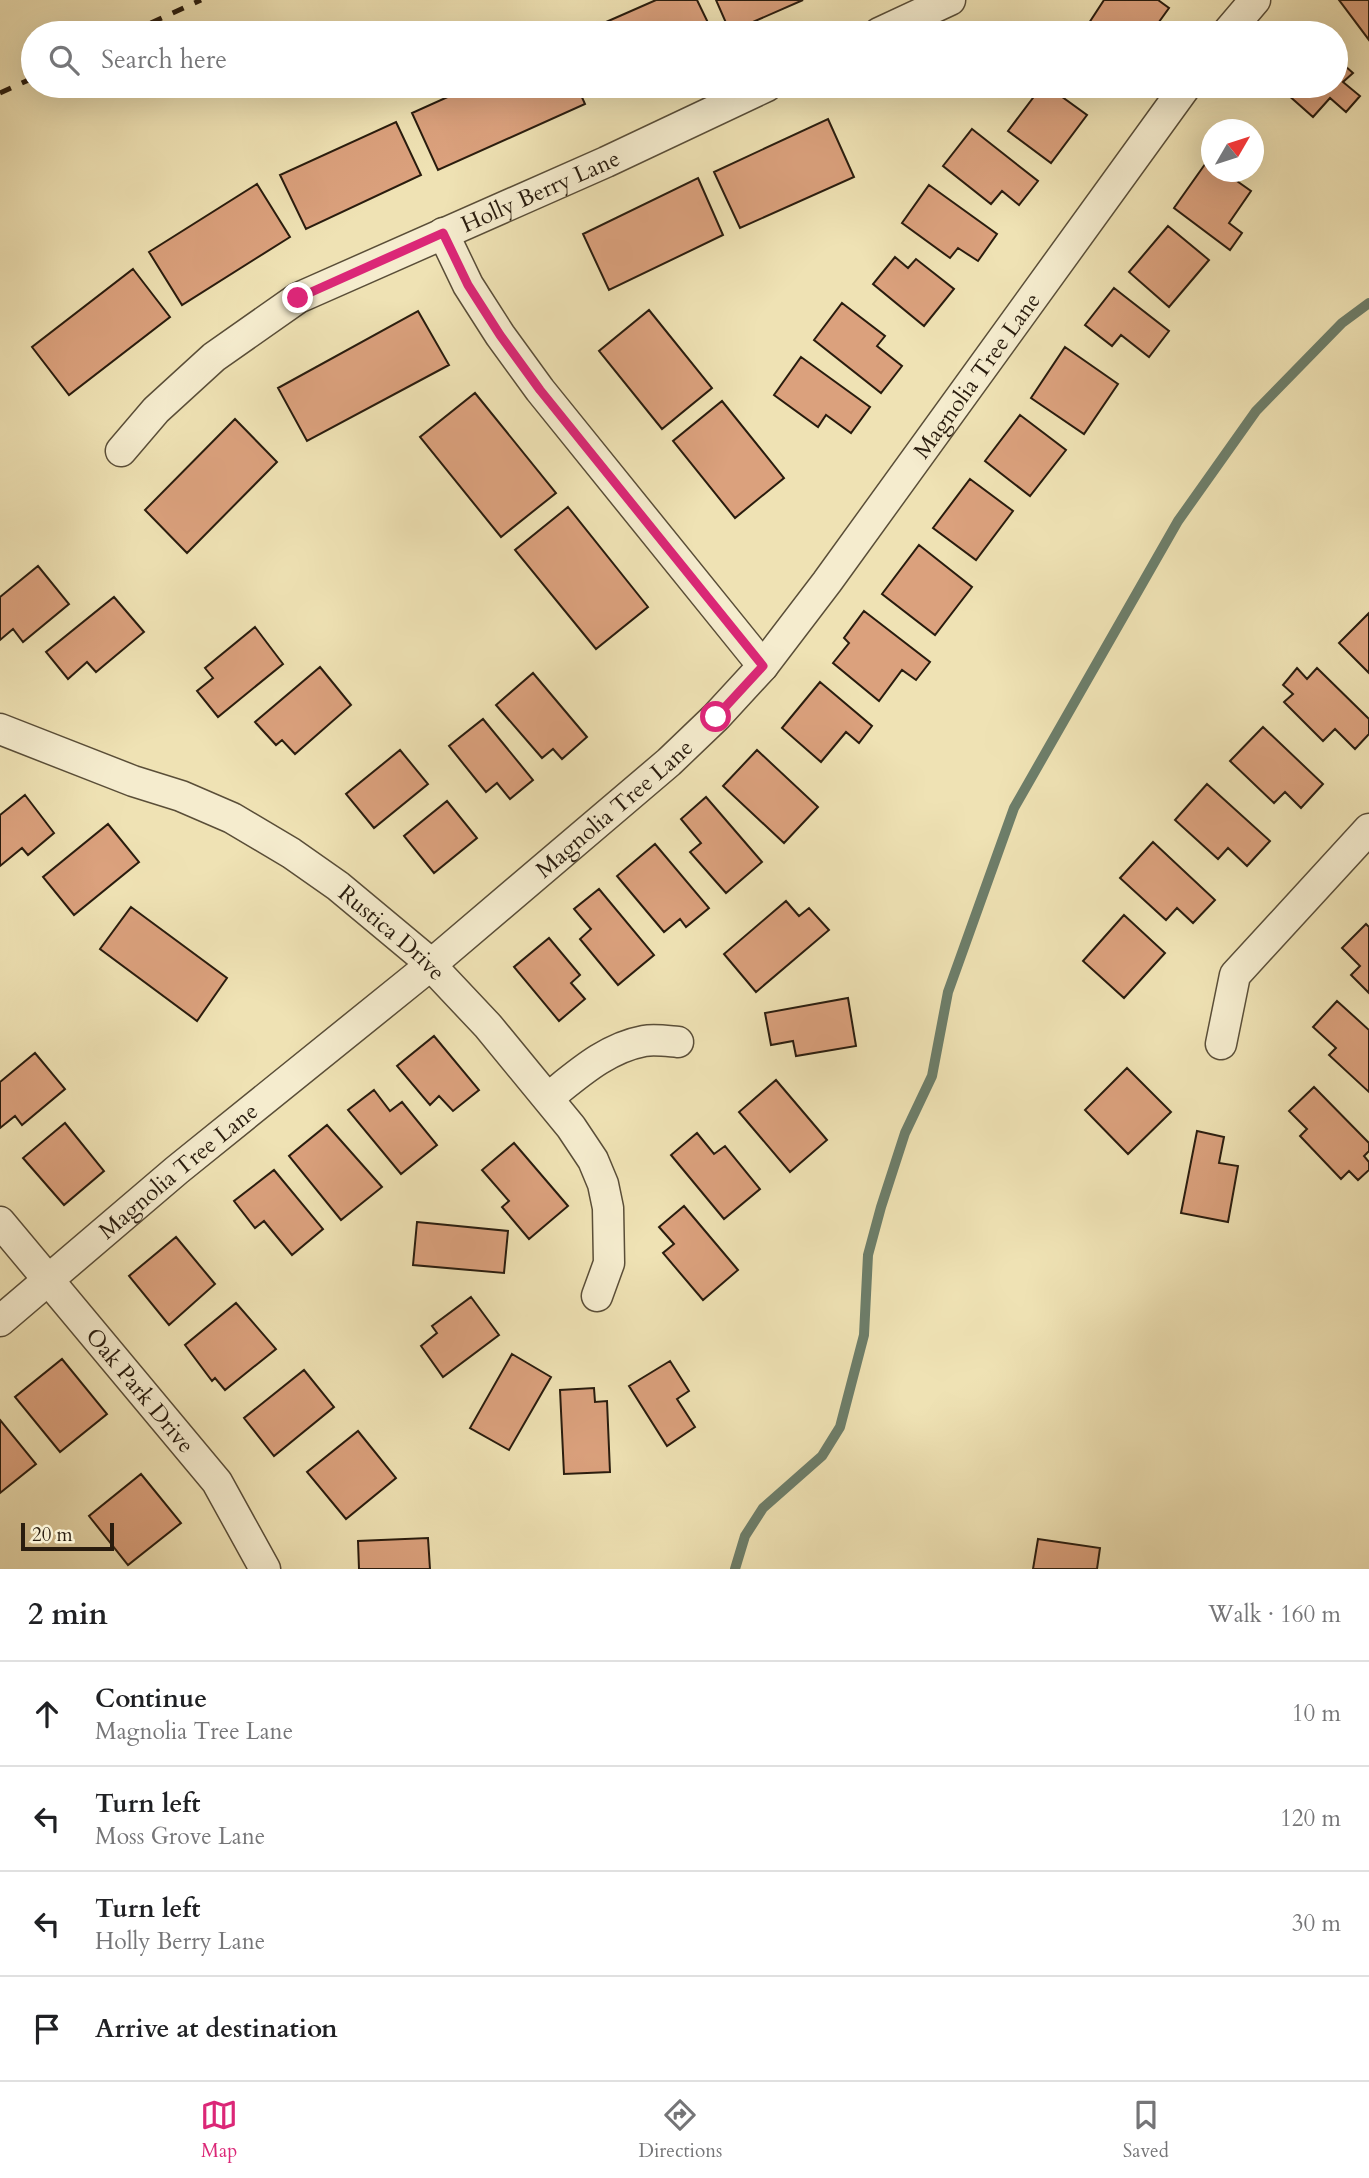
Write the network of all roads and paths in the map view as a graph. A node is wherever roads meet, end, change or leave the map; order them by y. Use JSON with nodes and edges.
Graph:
{"nodes":[{"id":1,"x":950,"y":0,"type":"edge"},
{"id":2,"x":1255,"y":0,"type":"edge"},
{"id":3,"x":905,"y":21,"type":"edge"},
{"id":4,"x":1237,"y":21,"type":"edge"},
{"id":5,"x":742,"y":98,"type":"edge"},
{"id":6,"x":1177,"y":98,"type":"edge"},
{"id":7,"x":443,"y":233,"type":"junction"},
{"id":8,"x":121,"y":451,"type":"dead end"},
{"id":9,"x":763,"y":666,"type":"junction"},
{"id":10,"x":0,"y":729,"type":"edge"},
{"id":11,"x":1369,"y":829,"type":"edge"},
{"id":12,"x":430,"y":964,"type":"junction"},
{"id":13,"x":678,"y":1042,"type":"dead end"},
{"id":14,"x":1222,"y":1044,"type":"dead end"},
{"id":15,"x":548,"y":1098,"type":"junction"},
{"id":16,"x":0,"y":1222,"type":"edge"},
{"id":17,"x":48,"y":1280,"type":"junction"},
{"id":18,"x":597,"y":1296,"type":"dead end"},
{"id":19,"x":0,"y":1321,"type":"edge"},
{"id":20,"x":265,"y":1569,"type":"edge"}],
"edges":[{"from":1,"to":3,"type":"street"},
{"from":2,"to":4,"type":"street"},
{"from":5,"to":7,"type":"street","name":"Holly Berry Lane"},
{"from":6,"to":9,"type":"street","name":"Magnolia Tree Lane"},
{"from":7,"to":8,"type":"street","name":"Holly Berry Lane"},
{"from":7,"to":9,"type":"street"},
{"from":9,"to":12,"type":"street","name":"Magnolia Tree Lane"},
{"from":10,"to":12,"type":"street","name":"Rustica Drive"},
{"from":11,"to":14,"type":"street"},
{"from":12,"to":15,"type":"street","name":"Rustica Drive"},
{"from":12,"to":17,"type":"street","name":"Magnolia Tree Lane"},
{"from":13,"to":15,"type":"street"},
{"from":15,"to":18,"type":"street","name":"Rustica Drive"},
{"from":16,"to":17,"type":"street","name":"Oak Park Drive"},
{"from":17,"to":19,"type":"street","name":"Magnolia Tree Lane"},
{"from":17,"to":20,"type":"street","name":"Oak Park Drive"}]}
